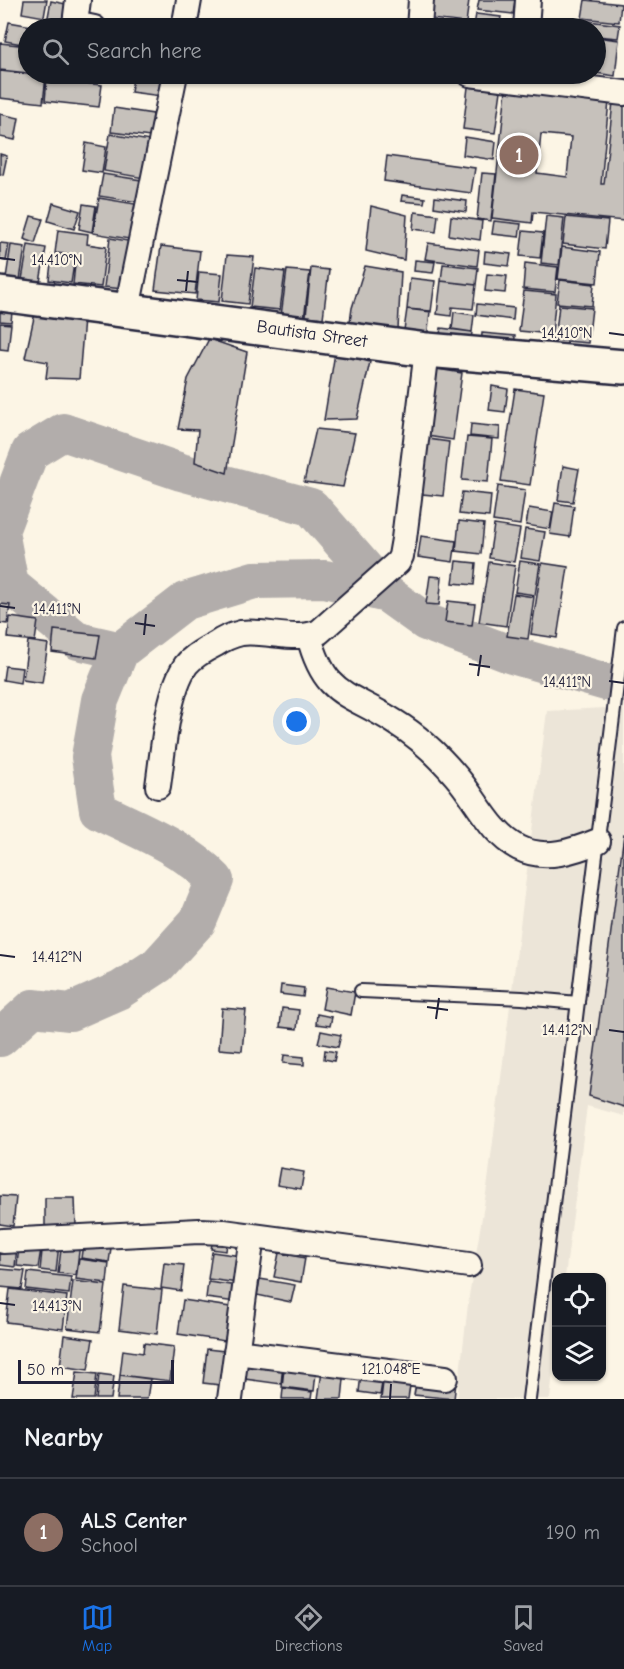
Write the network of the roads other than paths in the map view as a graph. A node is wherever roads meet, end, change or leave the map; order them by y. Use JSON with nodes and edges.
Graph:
{"nodes":[{"id":1,"x":78,"y":0,"type":"edge"},
{"id":2,"x":189,"y":0,"type":"edge"},
{"id":3,"x":421,"y":0,"type":"edge"},
{"id":4,"x":528,"y":0,"type":"edge"},
{"id":5,"x":76,"y":18,"type":"edge"},
{"id":6,"x":186,"y":18,"type":"edge"},
{"id":7,"x":419,"y":18,"type":"edge"},
{"id":8,"x":527,"y":18,"type":"edge"},
{"id":9,"x":173,"y":84,"type":"edge"},
{"id":10,"x":567,"y":84,"type":"edge"},
{"id":11,"x":624,"y":93,"type":"edge"},
{"id":12,"x":0,"y":294,"type":"edge"},
{"id":13,"x":127,"y":309,"type":"junction"},
{"id":14,"x":427,"y":350,"type":"junction"},
{"id":15,"x":624,"y":367,"type":"edge"},
{"id":16,"x":624,"y":628,"type":"edge"},
{"id":17,"x":309,"y":636,"type":"junction"},
{"id":18,"x":158,"y":786,"type":"dead end"},
{"id":19,"x":598,"y":841,"type":"junction"},
{"id":20,"x":361,"y":991,"type":"dead end"},
{"id":21,"x":579,"y":1003,"type":"junction"},
{"id":22,"x":252,"y":1236,"type":"junction"},
{"id":23,"x":3,"y":1242,"type":"dead end"},
{"id":24,"x":469,"y":1265,"type":"dead end"},
{"id":25,"x":236,"y":1352,"type":"junction"},
{"id":26,"x":445,"y":1378,"type":"dead end"},
{"id":27,"x":230,"y":1399,"type":"edge"},
{"id":28,"x":529,"y":1399,"type":"edge"}],
"edges":[{"from":1,"to":5,"type":"street"},
{"from":2,"to":6,"type":"street"},
{"from":3,"to":7,"type":"street"},
{"from":4,"to":8,"type":"street"},
{"from":9,"to":13,"type":"street"},
{"from":10,"to":11,"type":"street"},
{"from":12,"to":13,"type":"street","name":"Bautista Street"},
{"from":13,"to":14,"type":"street","name":"Bautista Street"},
{"from":14,"to":15,"type":"street","name":"Bautista Street"},
{"from":14,"to":17,"type":"street"},
{"from":16,"to":19,"type":"lane"},
{"from":17,"to":18,"type":"street"},
{"from":17,"to":19,"type":"street"},
{"from":19,"to":21,"type":"lane"},
{"from":20,"to":21,"type":"lane"},
{"from":21,"to":28,"type":"lane"},
{"from":22,"to":23,"type":"street"},
{"from":22,"to":24,"type":"street"},
{"from":22,"to":25,"type":"street"},
{"from":25,"to":26,"type":"street"},
{"from":25,"to":27,"type":"street"}]}
